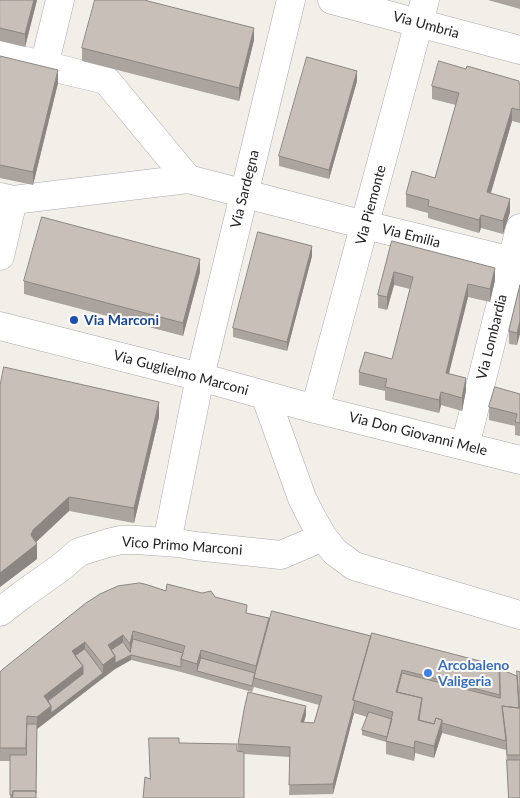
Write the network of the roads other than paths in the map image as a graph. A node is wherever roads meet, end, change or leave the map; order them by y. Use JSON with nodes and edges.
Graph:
{"nodes":[{"id":1,"x":60,"y":0,"type":"edge"},
{"id":2,"x":291,"y":0,"type":"edge"},
{"id":3,"x":332,"y":0,"type":"edge"},
{"id":4,"x":422,"y":12,"type":"edge"},
{"id":5,"x":520,"y":50,"type":"edge"},
{"id":6,"x":0,"y":55,"type":"edge"},
{"id":7,"x":44,"y":66,"type":"junction"},
{"id":8,"x":188,"y":178,"type":"junction"},
{"id":9,"x":244,"y":193,"type":"junction"},
{"id":10,"x":7,"y":199,"type":"edge"},
{"id":11,"x":365,"y":225,"type":"junction"},
{"id":12,"x":520,"y":228,"type":"edge"},
{"id":13,"x":0,"y":256,"type":"edge"},
{"id":14,"x":516,"y":262,"type":"edge"},
{"id":15,"x":0,"y":326,"type":"edge"},
{"id":16,"x":200,"y":377,"type":"junction"},
{"id":17,"x":265,"y":396,"type":"junction"},
{"id":18,"x":315,"y":409,"type":"junction"},
{"id":19,"x":464,"y":446,"type":"junction"},
{"id":20,"x":520,"y":460,"type":"edge"},
{"id":21,"x":323,"y":537,"type":"junction"},
{"id":22,"x":166,"y":542,"type":"junction"},
{"id":23,"x":0,"y":612,"type":"edge"},
{"id":24,"x":520,"y":615,"type":"edge"}],
"edges":[{"from":1,"to":7,"type":"street"},
{"from":2,"to":9,"type":"street","name":"Via Sardegna"},
{"from":3,"to":4,"type":"street","name":"Via Umbria"},
{"from":4,"to":5,"type":"street","name":"Via Umbria"},
{"from":4,"to":11,"type":"street","name":"Via Piemonte"},
{"from":6,"to":7,"type":"street"},
{"from":7,"to":8,"type":"street"},
{"from":8,"to":9,"type":"street","name":"Via Emilia"},
{"from":8,"to":10,"type":"street"},
{"from":9,"to":11,"type":"street","name":"Via Emilia"},
{"from":9,"to":16,"type":"street","name":"Via Sardegna"},
{"from":10,"to":13,"type":"street"},
{"from":11,"to":14,"type":"street","name":"Via Emilia"},
{"from":11,"to":18,"type":"street","name":"Via Piemonte"},
{"from":12,"to":14,"type":"street","name":"Via Lombardia"},
{"from":14,"to":19,"type":"street","name":"Via Lombardia"},
{"from":15,"to":16,"type":"street","name":"Via Guglielmo Marconi"},
{"from":16,"to":17,"type":"street","name":"Via Guglielmo Marconi"},
{"from":16,"to":22,"type":"street","name":"Via Sardegna"},
{"from":17,"to":18,"type":"street","name":"Via Don Giovanni Mele"},
{"from":17,"to":21,"type":"street","name":"Via Guglielmo Marconi"},
{"from":18,"to":19,"type":"street","name":"Via Don Giovanni Mele"},
{"from":19,"to":20,"type":"street","name":"Via Don Giovanni Mele"},
{"from":21,"to":22,"type":"street","name":"Vico Primo Marconi"},
{"from":21,"to":24,"type":"street","name":"Via Guglielmo Marconi"},
{"from":22,"to":23,"type":"street","name":"Vico Primo Marconi"}]}
